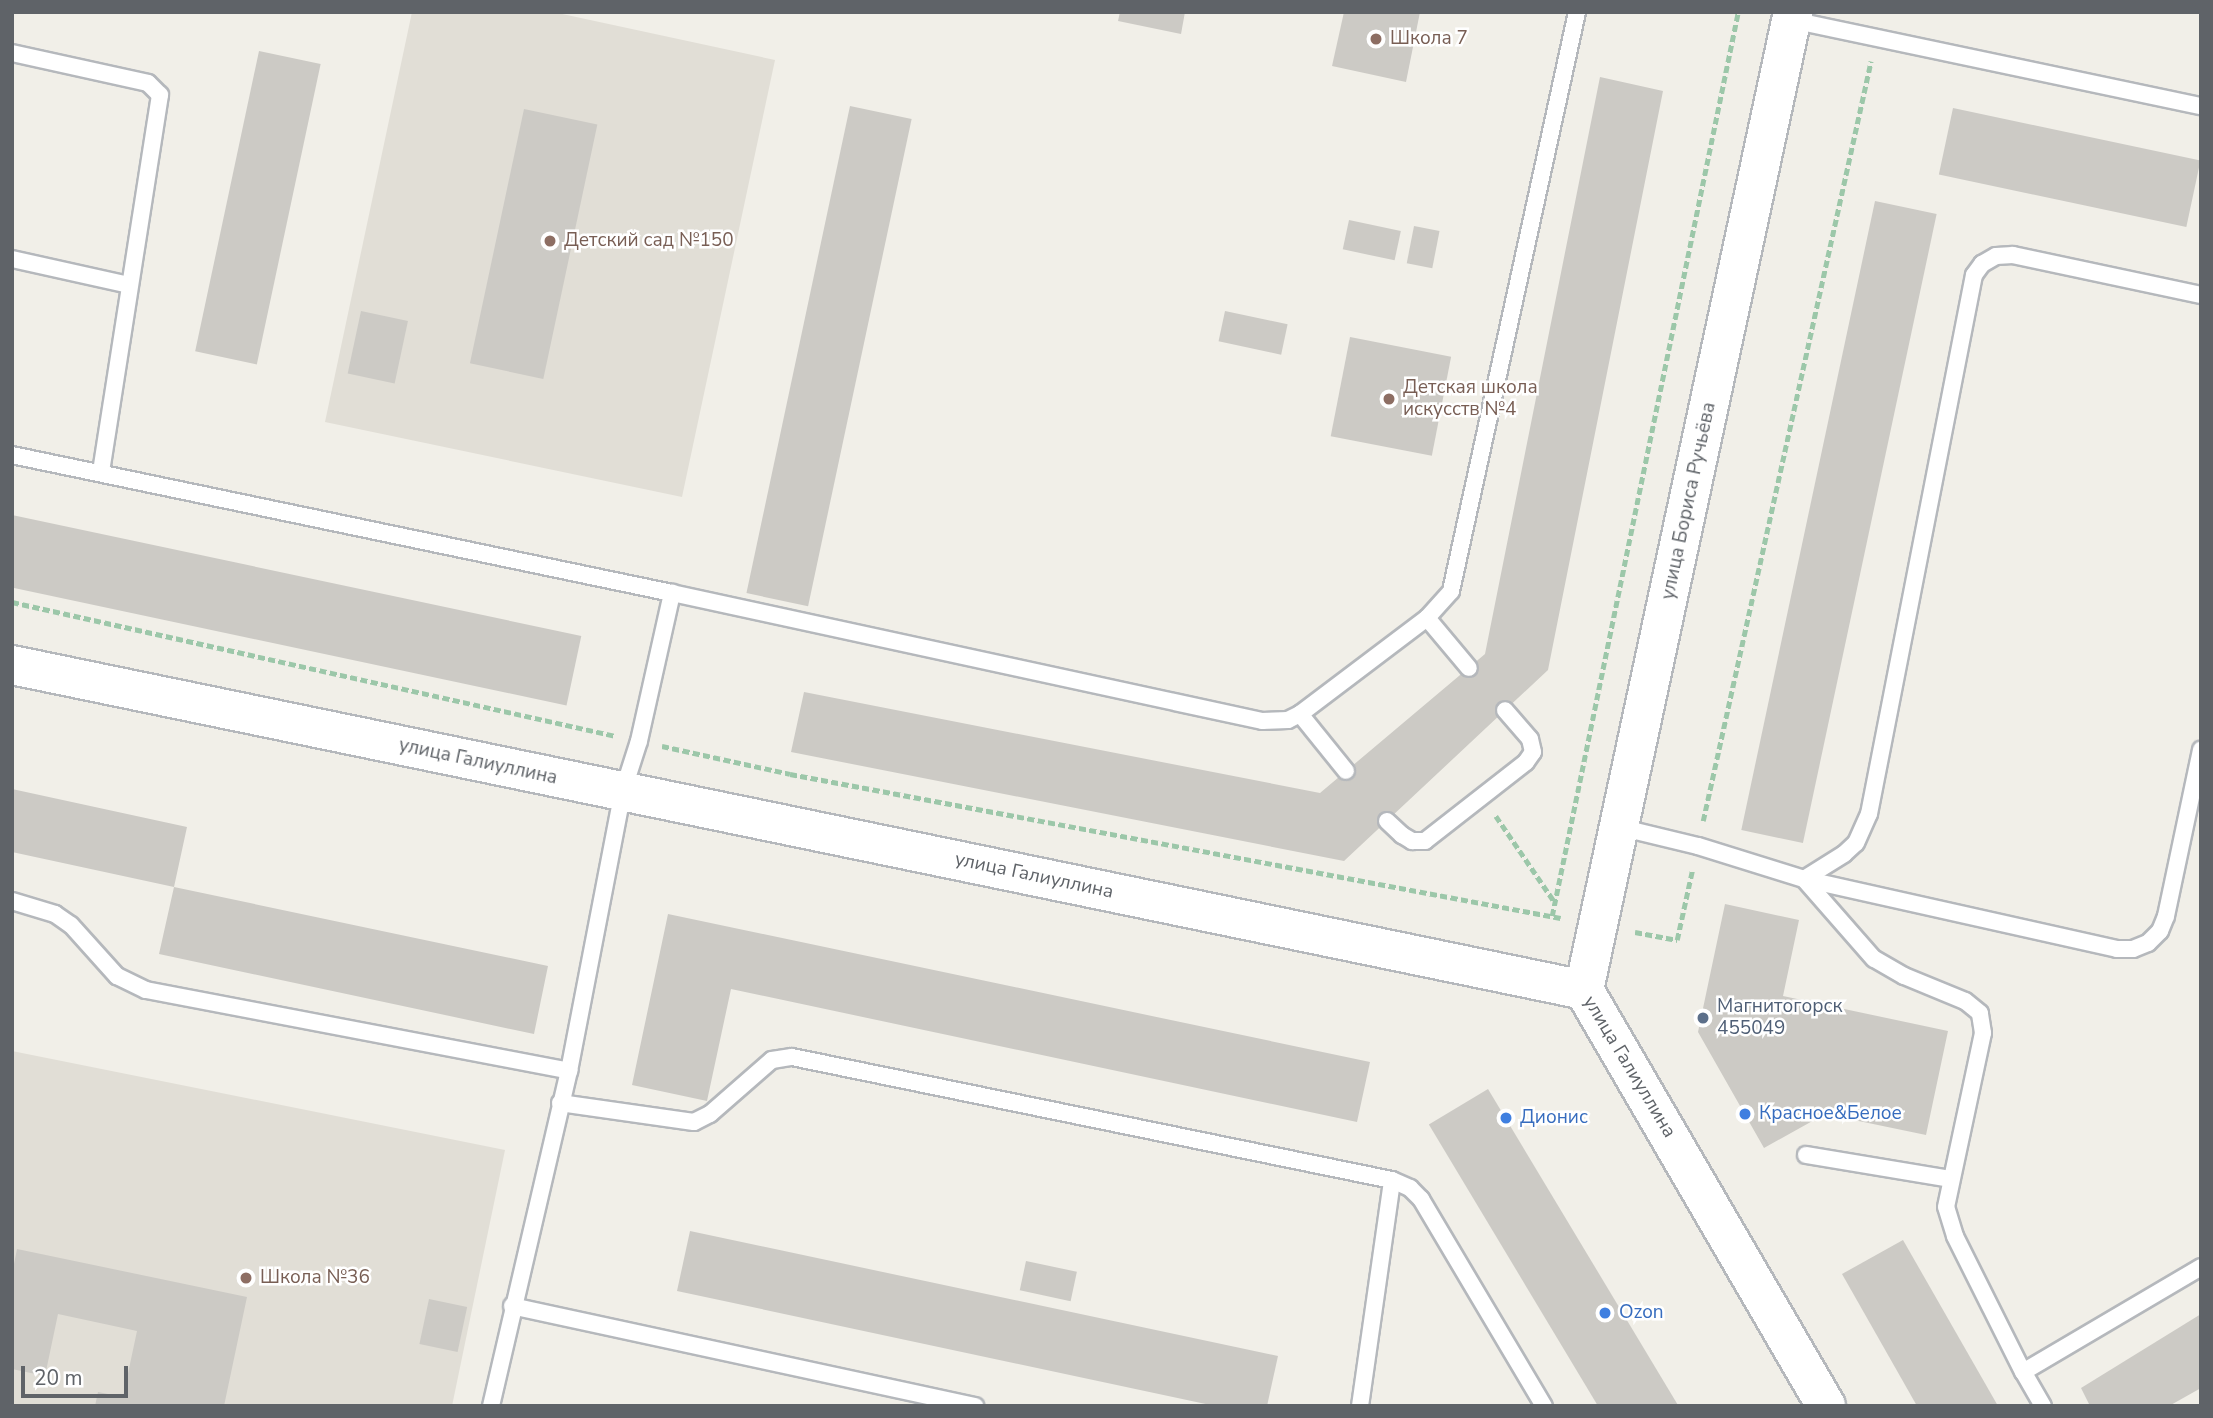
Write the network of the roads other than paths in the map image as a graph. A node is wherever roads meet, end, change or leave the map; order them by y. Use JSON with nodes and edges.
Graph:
{"nodes":[{"id":1,"x":1577,"y":12,"type":"edge"},
{"id":2,"x":1792,"y":16,"type":"edge"},
{"id":3,"x":12,"y":53,"type":"edge"},
{"id":4,"x":2201,"y":106,"type":"edge"},
{"id":5,"x":12,"y":259,"type":"edge"},
{"id":6,"x":129,"y":285,"type":"junction"},
{"id":7,"x":2201,"y":295,"type":"edge"},
{"id":8,"x":12,"y":455,"type":"edge"},
{"id":9,"x":101,"y":472,"type":"junction"},
{"id":10,"x":672,"y":593,"type":"junction"},
{"id":11,"x":1427,"y":618,"type":"junction"},
{"id":12,"x":12,"y":665,"type":"edge"},
{"id":13,"x":1469,"y":668,"type":"dead end"},
{"id":14,"x":1505,"y":710,"type":"dead end"},
{"id":15,"x":1300,"y":714,"type":"junction"},
{"id":16,"x":2201,"y":750,"type":"edge"},
{"id":17,"x":1346,"y":771,"type":"dead end"},
{"id":18,"x":622,"y":791,"type":"junction"},
{"id":19,"x":1387,"y":821,"type":"dead end"},
{"id":20,"x":1619,"y":827,"type":"junction"},
{"id":21,"x":1804,"y":879,"type":"junction"},
{"id":22,"x":12,"y":901,"type":"edge"},
{"id":23,"x":1584,"y":990,"type":"junction"},
{"id":24,"x":569,"y":1071,"type":"junction"},
{"id":25,"x":560,"y":1103,"type":"junction"},
{"id":26,"x":1805,"y":1155,"type":"dead end"},
{"id":27,"x":1951,"y":1179,"type":"junction"},
{"id":28,"x":1392,"y":1180,"type":"junction"},
{"id":29,"x":2201,"y":1267,"type":"edge"},
{"id":30,"x":512,"y":1306,"type":"junction"},
{"id":31,"x":2022,"y":1371,"type":"junction"},
{"id":32,"x":491,"y":1406,"type":"edge"},
{"id":33,"x":975,"y":1406,"type":"edge"},
{"id":34,"x":1360,"y":1406,"type":"edge"},
{"id":35,"x":1544,"y":1406,"type":"edge"},
{"id":36,"x":1826,"y":1406,"type":"edge"},
{"id":37,"x":2043,"y":1406,"type":"edge"}],
"edges":[{"from":1,"to":11,"type":"lane"},
{"from":2,"to":4,"type":"lane"},
{"from":2,"to":20,"type":"street","name":"улица Бориса Ручьёва"},
{"from":3,"to":6,"type":"lane"},
{"from":5,"to":6,"type":"lane"},
{"from":6,"to":9,"type":"lane"},
{"from":7,"to":21,"type":"lane"},
{"from":8,"to":9,"type":"lane"},
{"from":9,"to":10,"type":"lane"},
{"from":10,"to":15,"type":"lane"},
{"from":10,"to":18,"type":"lane"},
{"from":11,"to":13,"type":"lane"},
{"from":11,"to":15,"type":"lane"},
{"from":12,"to":18,"type":"street","name":"улица Галиуллина"},
{"from":14,"to":19,"type":"lane"},
{"from":15,"to":17,"type":"lane"},
{"from":16,"to":21,"type":"lane"},
{"from":18,"to":23,"type":"street","name":"улица Галиуллина"},
{"from":18,"to":24,"type":"lane"},
{"from":20,"to":21,"type":"lane"},
{"from":20,"to":23,"type":"street","name":"улица Бориса Ручьёва"},
{"from":21,"to":27,"type":"lane"},
{"from":22,"to":24,"type":"lane"},
{"from":23,"to":36,"type":"street","name":"улица Галиуллина"},
{"from":24,"to":25,"type":"lane"},
{"from":25,"to":28,"type":"lane"},
{"from":25,"to":30,"type":"lane"},
{"from":26,"to":27,"type":"lane"},
{"from":27,"to":31,"type":"lane"},
{"from":28,"to":34,"type":"lane"},
{"from":28,"to":35,"type":"lane"},
{"from":29,"to":31,"type":"lane"},
{"from":30,"to":32,"type":"lane"},
{"from":30,"to":33,"type":"lane"},
{"from":31,"to":37,"type":"lane"}]}
